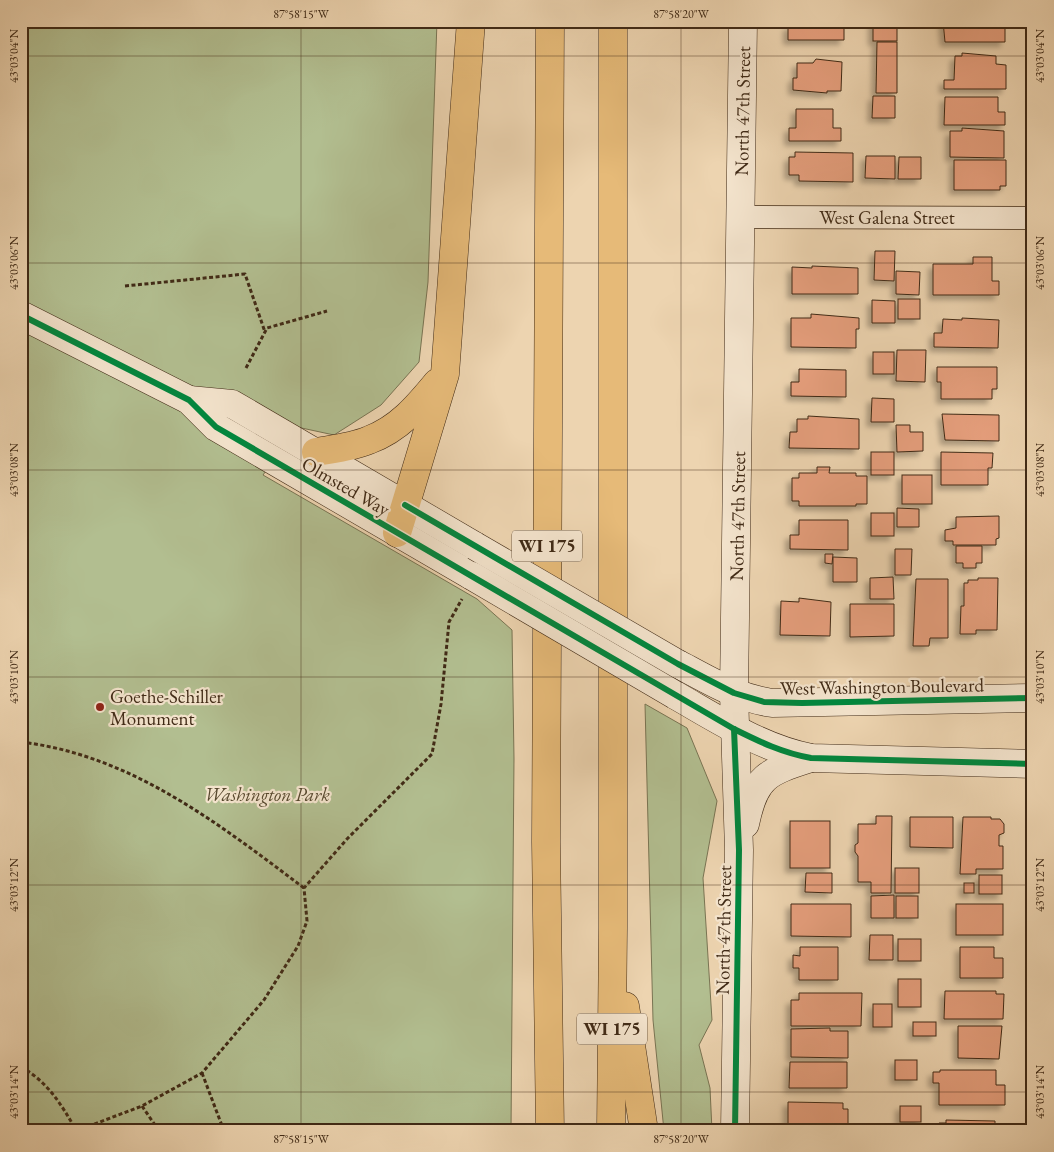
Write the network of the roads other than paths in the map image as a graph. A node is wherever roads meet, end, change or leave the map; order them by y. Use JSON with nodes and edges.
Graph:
{"nodes":[{"id":1,"x":471,"y":21,"type":"edge"},
{"id":2,"x":550,"y":21,"type":"edge"},
{"id":3,"x":613,"y":21,"type":"edge"},
{"id":4,"x":743,"y":21,"type":"edge"},
{"id":5,"x":741,"y":217,"type":"junction"},
{"id":6,"x":1033,"y":218,"type":"edge"},
{"id":7,"x":21,"y":315,"type":"edge"},
{"id":8,"x":445,"y":374,"type":"junction"},
{"id":9,"x":189,"y":400,"type":"junction"},
{"id":10,"x":316,"y":452,"type":"junction"},
{"id":11,"x":405,"y":506,"type":"junction"},
{"id":12,"x":397,"y":533,"type":"junction"},
{"id":13,"x":734,"y":693,"type":"junction"},
{"id":14,"x":1033,"y":698,"type":"edge"},
{"id":15,"x":734,"y":729,"type":"junction"},
{"id":16,"x":812,"y":758,"type":"junction"},
{"id":17,"x":1033,"y":764,"type":"edge"},
{"id":18,"x":739,"y":850,"type":"junction"},
{"id":19,"x":613,"y":928,"type":"junction"},
{"id":20,"x":550,"y":1071,"type":"junction"},
{"id":21,"x":543,"y":1131,"type":"edge"},
{"id":22,"x":550,"y":1131,"type":"edge"},
{"id":23,"x":611,"y":1131,"type":"edge"},
{"id":24,"x":644,"y":1131,"type":"edge"},
{"id":25,"x":735,"y":1131,"type":"edge"}],
"edges":[{"from":1,"to":8,"type":"highway"},
{"from":2,"to":20,"type":"highway","number":"WI 175"},
{"from":3,"to":19,"type":"highway","number":"WI 175"},
{"from":4,"to":5,"type":"street","name":"North 47th Street"},
{"from":5,"to":6,"type":"street","name":"West Galena Street"},
{"from":5,"to":13,"type":"street","name":"North 47th Street"},
{"from":7,"to":9,"type":"street","name":"Olmsted Way"},
{"from":8,"to":10,"type":"highway"},
{"from":8,"to":11,"type":"highway"},
{"from":9,"to":10,"type":"street","name":"Olmsted Way"},
{"from":9,"to":12,"type":"street","name":"Olmsted Way"},
{"from":10,"to":11,"type":"street","name":"Olmsted Way"},
{"from":11,"to":12,"type":"highway"},
{"from":11,"to":13,"type":"street","name":"Olmsted Way","bridge":true},
{"from":12,"to":15,"type":"street","name":"Olmsted Way","bridge":true},
{"from":13,"to":14,"type":"street","name":"West Washington Boulevard"},
{"from":13,"to":15,"type":"street","name":"North 47th Street"},
{"from":15,"to":16,"type":"street"},
{"from":15,"to":18,"type":"street","name":"North 47th Street"},
{"from":16,"to":17,"type":"street"},
{"from":16,"to":18,"type":"street"},
{"from":18,"to":25,"type":"street","name":"North 47th Street"},
{"from":19,"to":23,"type":"highway","number":"WI 175"},
{"from":19,"to":24,"type":"highway"},
{"from":20,"to":21,"type":"highway"},
{"from":20,"to":22,"type":"highway","number":"WI 175"}]}
